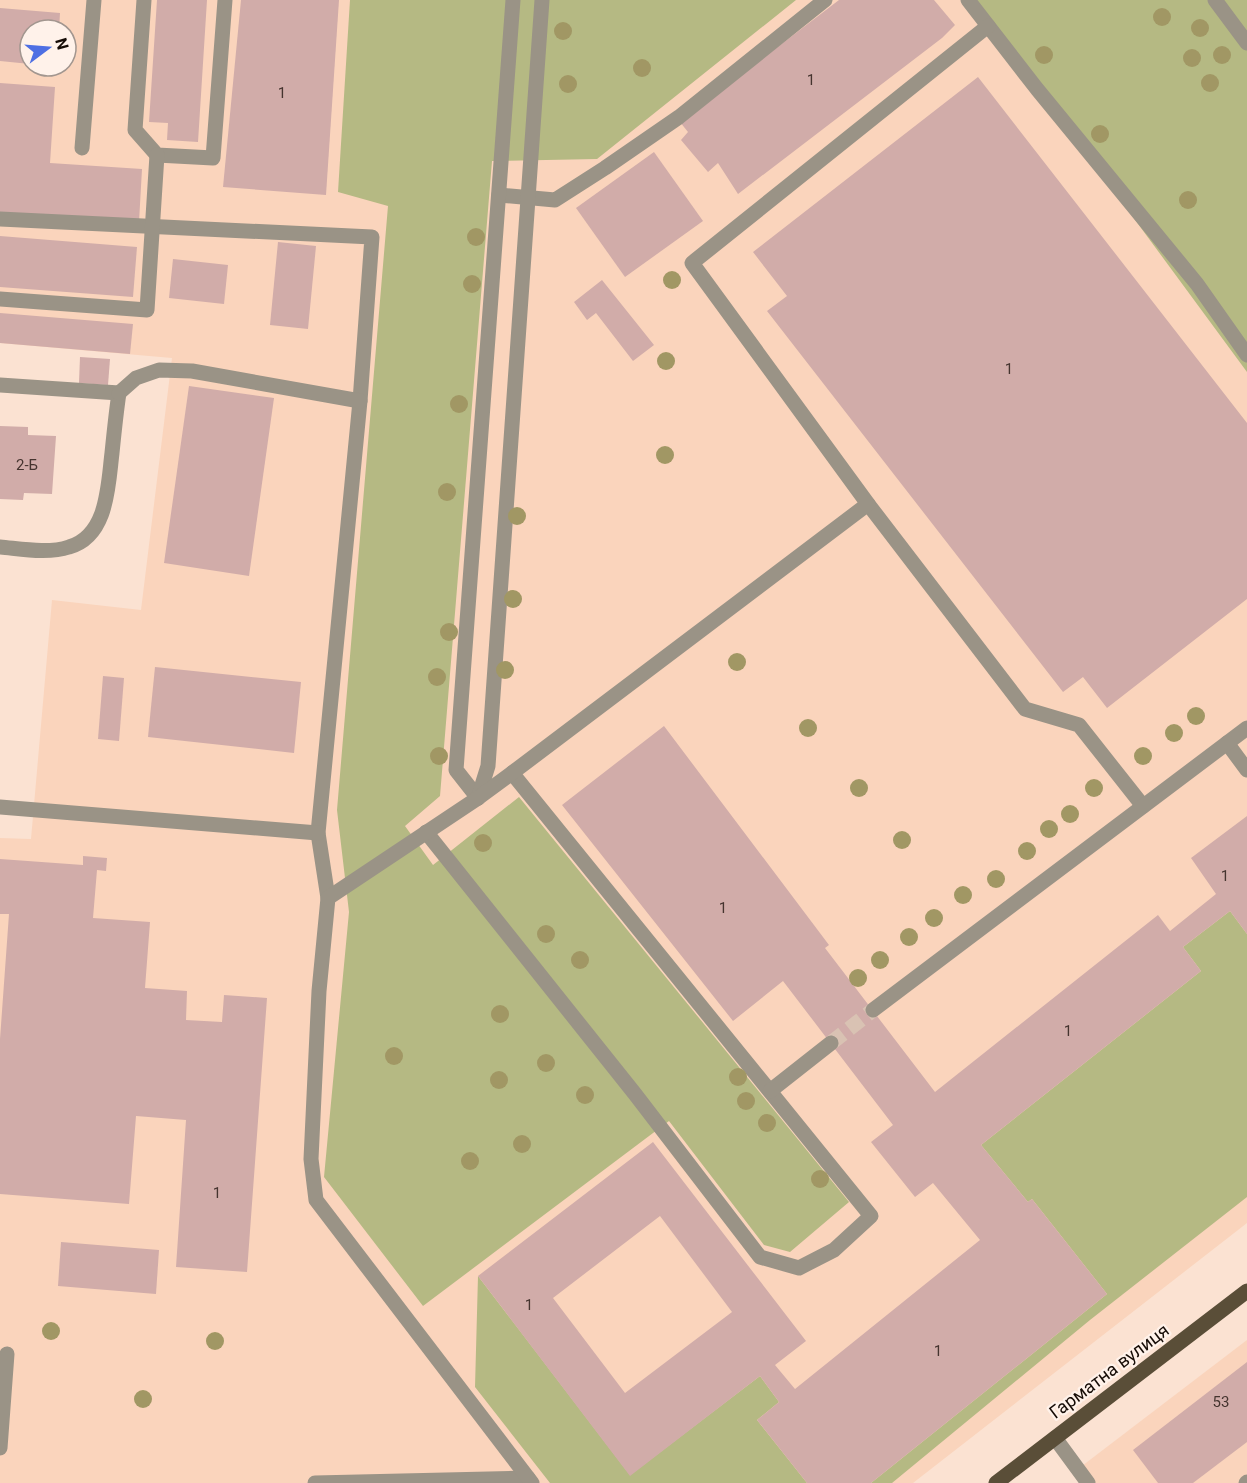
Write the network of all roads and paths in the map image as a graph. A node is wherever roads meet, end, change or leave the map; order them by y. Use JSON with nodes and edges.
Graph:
{"nodes":[{"id":1,"x":94,"y":0,"type":"edge"},
{"id":2,"x":144,"y":0,"type":"edge"},
{"id":3,"x":225,"y":0,"type":"edge"},
{"id":4,"x":513,"y":0,"type":"edge"},
{"id":5,"x":542,"y":0,"type":"edge"},
{"id":6,"x":825,"y":0,"type":"edge"},
{"id":7,"x":968,"y":0,"type":"edge"},
{"id":8,"x":1215,"y":0,"type":"edge"},
{"id":9,"x":988,"y":26,"type":"junction"},
{"id":10,"x":1247,"y":43,"type":"edge"},
{"id":11,"x":82,"y":148,"type":"dead end"},
{"id":12,"x":157,"y":154,"type":"junction"},
{"id":13,"x":499,"y":195,"type":"junction"},
{"id":14,"x":528,"y":198,"type":"junction"},
{"id":15,"x":0,"y":219,"type":"edge"},
{"id":16,"x":152,"y":227,"type":"junction"},
{"id":17,"x":0,"y":298,"type":"edge"},
{"id":18,"x":1247,"y":355,"type":"edge"},
{"id":19,"x":0,"y":386,"type":"edge"},
{"id":20,"x":119,"y":393,"type":"junction"},
{"id":21,"x":360,"y":401,"type":"junction"},
{"id":22,"x":868,"y":504,"type":"junction"},
{"id":23,"x":0,"y":547,"type":"edge"},
{"id":24,"x":1247,"y":728,"type":"edge"},
{"id":25,"x":1227,"y":743,"type":"junction"},
{"id":26,"x":1247,"y":770,"type":"edge"},
{"id":27,"x":512,"y":773,"type":"junction"},
{"id":28,"x":478,"y":798,"type":"junction"},
{"id":29,"x":1143,"y":806,"type":"junction"},
{"id":30,"x":0,"y":807,"type":"edge"},
{"id":31,"x":426,"y":832,"type":"junction"},
{"id":32,"x":318,"y":833,"type":"junction"},
{"id":33,"x":328,"y":898,"type":"junction"},
{"id":34,"x":873,"y":1010,"type":"tunnel mouth"},
{"id":35,"x":831,"y":1043,"type":"tunnel mouth"},
{"id":36,"x":770,"y":1091,"type":"junction"},
{"id":37,"x":1247,"y":1291,"type":"edge"},
{"id":38,"x":7,"y":1354,"type":"dead end"},
{"id":39,"x":1055,"y":1438,"type":"junction"},
{"id":40,"x":0,"y":1448,"type":"edge"},
{"id":41,"x":530,"y":1481,"type":"edge"},
{"id":42,"x":315,"y":1483,"type":"edge"},
{"id":43,"x":996,"y":1483,"type":"edge"},
{"id":44,"x":1088,"y":1483,"type":"edge"}],
"edges":[{"from":1,"to":11,"type":"lane"},
{"from":2,"to":12,"type":"lane"},
{"from":3,"to":12,"type":"lane"},
{"from":4,"to":13,"type":"lane"},
{"from":5,"to":14,"type":"lane"},
{"from":6,"to":14,"type":"lane"},
{"from":7,"to":9,"type":"lane"},
{"from":8,"to":10,"type":"lane"},
{"from":9,"to":18,"type":"lane"},
{"from":9,"to":22,"type":"lane"},
{"from":12,"to":16,"type":"lane"},
{"from":13,"to":14,"type":"lane"},
{"from":13,"to":28,"type":"lane"},
{"from":14,"to":28,"type":"lane"},
{"from":15,"to":16,"type":"lane"},
{"from":16,"to":17,"type":"lane"},
{"from":16,"to":21,"type":"lane"},
{"from":19,"to":20,"type":"lane"},
{"from":20,"to":21,"type":"lane"},
{"from":20,"to":23,"type":"lane"},
{"from":21,"to":32,"type":"lane"},
{"from":22,"to":27,"type":"lane"},
{"from":22,"to":29,"type":"lane"},
{"from":24,"to":25,"type":"lane"},
{"from":25,"to":26,"type":"lane"},
{"from":25,"to":29,"type":"lane"},
{"from":27,"to":28,"type":"lane"},
{"from":27,"to":36,"type":"lane"},
{"from":28,"to":31,"type":"lane"},
{"from":29,"to":34,"type":"lane"},
{"from":30,"to":32,"type":"lane"},
{"from":31,"to":33,"type":"lane"},
{"from":31,"to":36,"type":"lane"},
{"from":32,"to":33,"type":"lane"},
{"from":33,"to":41,"type":"lane"},
{"from":35,"to":36,"type":"lane"},
{"from":37,"to":39,"type":"main road","name":"Гарматна вулиця"},
{"from":38,"to":40,"type":"lane"},
{"from":39,"to":43,"type":"main road","name":"Гарматна вулиця"},
{"from":39,"to":44,"type":"lane"},
{"from":41,"to":42,"type":"lane"}]}
